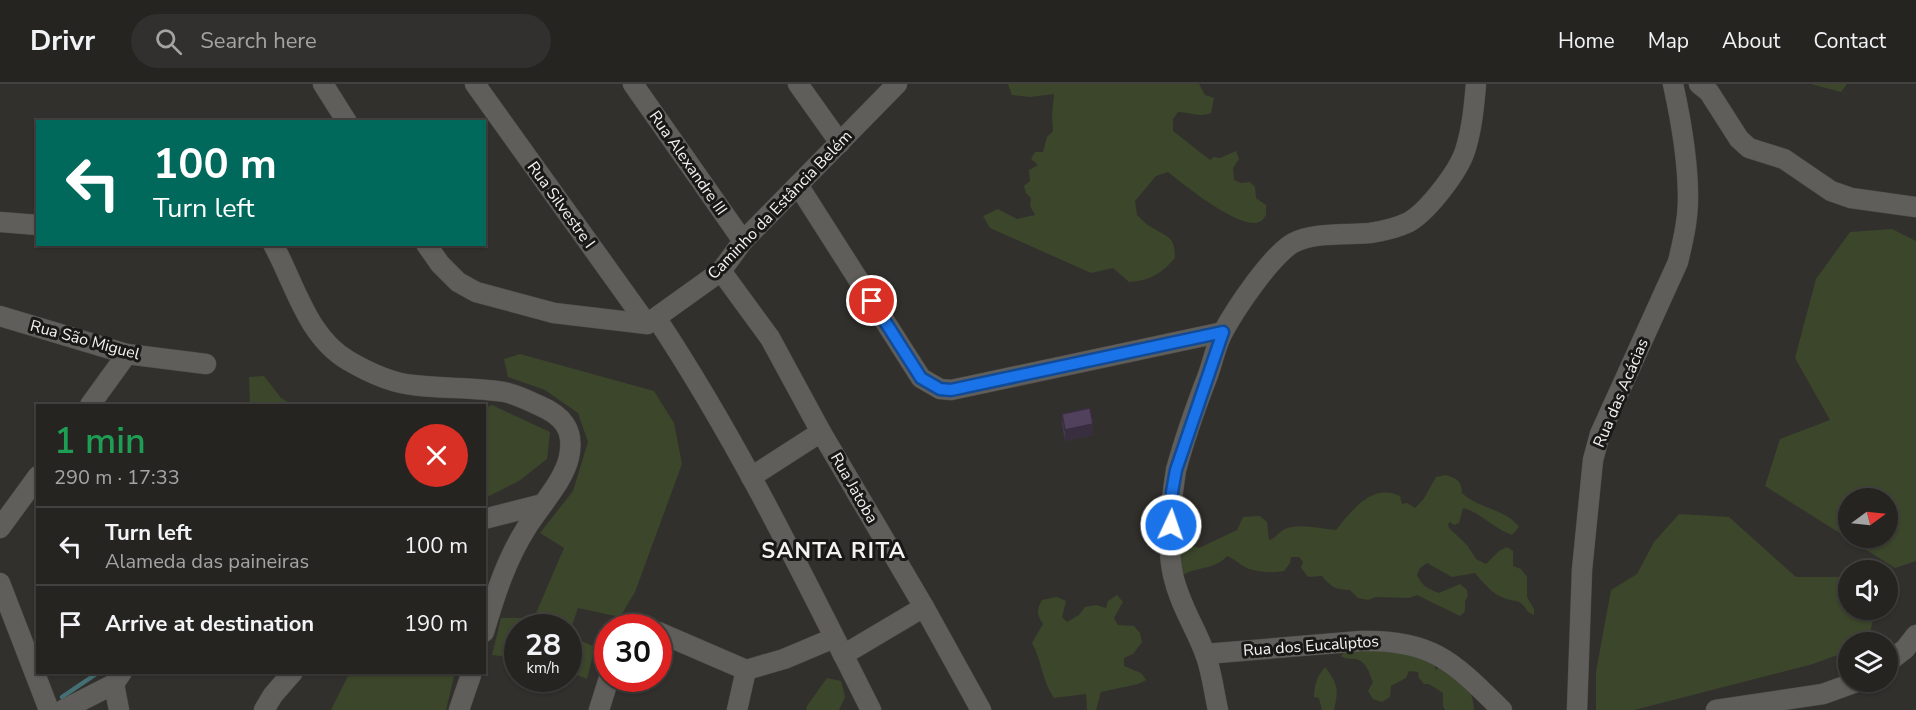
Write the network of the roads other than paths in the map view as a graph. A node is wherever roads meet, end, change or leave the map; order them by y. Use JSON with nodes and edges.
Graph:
{"nodes":[{"id":1,"x":323,"y":84,"type":"edge"},
{"id":2,"x":475,"y":84,"type":"edge"},
{"id":3,"x":633,"y":84,"type":"edge"},
{"id":4,"x":798,"y":84,"type":"edge"},
{"id":5,"x":897,"y":84,"type":"edge"},
{"id":6,"x":1476,"y":84,"type":"edge"},
{"id":7,"x":1673,"y":84,"type":"edge"},
{"id":8,"x":1700,"y":84,"type":"edge"},
{"id":9,"x":345,"y":120,"type":"edge"},
{"id":10,"x":840,"y":143,"type":"junction"},
{"id":11,"x":798,"y":184,"type":"junction"},
{"id":12,"x":1916,"y":207,"type":"edge"},
{"id":13,"x":0,"y":222,"type":"edge"},
{"id":14,"x":36,"y":225,"type":"edge"},
{"id":15,"x":743,"y":241,"type":"junction"},
{"id":16,"x":274,"y":246,"type":"edge"},
{"id":17,"x":427,"y":246,"type":"edge"},
{"id":18,"x":721,"y":271,"type":"junction"},
{"id":19,"x":0,"y":316,"type":"edge"},
{"id":20,"x":652,"y":322,"type":"junction"},
{"id":21,"x":1223,"y":332,"type":"junction"},
{"id":22,"x":127,"y":354,"type":"junction"},
{"id":23,"x":206,"y":363,"type":"dead end"},
{"id":24,"x":91,"y":404,"type":"edge"},
{"id":25,"x":821,"y":432,"type":"junction"},
{"id":26,"x":751,"y":477,"type":"junction"},
{"id":27,"x":36,"y":479,"type":"edge"},
{"id":28,"x":543,"y":504,"type":"junction"},
{"id":29,"x":486,"y":518,"type":"edge"},
{"id":30,"x":0,"y":528,"type":"edge"},
{"id":31,"x":0,"y":583,"type":"edge"},
{"id":32,"x":924,"y":607,"type":"junction"},
{"id":33,"x":486,"y":625,"type":"edge"},
{"id":34,"x":1916,"y":635,"type":"edge"},
{"id":35,"x":672,"y":638,"type":"edge"},
{"id":36,"x":839,"y":647,"type":"junction"},
{"id":37,"x":1205,"y":654,"type":"junction"},
{"id":38,"x":1898,"y":654,"type":"edge"},
{"id":39,"x":36,"y":670,"type":"edge"},
{"id":40,"x":746,"y":670,"type":"junction"},
{"id":41,"x":38,"y":674,"type":"edge"},
{"id":42,"x":291,"y":674,"type":"edge"},
{"id":43,"x":471,"y":674,"type":"edge"},
{"id":44,"x":118,"y":678,"type":"edge"},
{"id":45,"x":1838,"y":689,"type":"edge"},
{"id":46,"x":605,"y":692,"type":"edge"},
{"id":47,"x":49,"y":710,"type":"edge"},
{"id":48,"x":63,"y":710,"type":"edge"},
{"id":49,"x":120,"y":710,"type":"edge"},
{"id":50,"x":264,"y":710,"type":"edge"},
{"id":51,"x":459,"y":710,"type":"edge"},
{"id":52,"x":599,"y":710,"type":"edge"},
{"id":53,"x":737,"y":710,"type":"edge"},
{"id":54,"x":871,"y":710,"type":"edge"},
{"id":55,"x":981,"y":710,"type":"edge"},
{"id":56,"x":1218,"y":710,"type":"edge"},
{"id":57,"x":1502,"y":710,"type":"edge"},
{"id":58,"x":1577,"y":710,"type":"edge"},
{"id":59,"x":1716,"y":710,"type":"edge"}],
"edges":[{"from":1,"to":9,"type":"street"},
{"from":2,"to":20,"type":"street","name":"Rua Silvestre I"},
{"from":3,"to":15,"type":"street","name":"Rua Alexandre III"},
{"from":4,"to":10,"type":"street"},
{"from":5,"to":10,"type":"street","name":"Caminho da Estância Belém"},
{"from":6,"to":21,"type":"street"},
{"from":7,"to":58,"type":"street","name":"Rua das Acácias"},
{"from":8,"to":12,"type":"street"},
{"from":10,"to":11,"type":"street","name":"Caminho da Estância Belém"},
{"from":11,"to":15,"type":"street","name":"Caminho da Estância Belém"},
{"from":11,"to":21,"type":"street"},
{"from":13,"to":14,"type":"street"},
{"from":15,"to":18,"type":"street","name":"Caminho da Estância Belém"},
{"from":16,"to":28,"type":"street"},
{"from":17,"to":20,"type":"street"},
{"from":18,"to":20,"type":"street","name":"Caminho da Estância Belém"},
{"from":18,"to":25,"type":"street","name":"Rua Jatoba"},
{"from":19,"to":22,"type":"street","name":"Rua São Miguel"},
{"from":20,"to":26,"type":"street","name":"Rua Silvestre I"},
{"from":21,"to":37,"type":"street"},
{"from":22,"to":23,"type":"street","name":"Rua São Miguel"},
{"from":22,"to":24,"type":"street"},
{"from":25,"to":26,"type":"street"},
{"from":25,"to":32,"type":"street","name":"Rua Jatoba"},
{"from":26,"to":36,"type":"street","name":"Rua Silvestre I"},
{"from":27,"to":30,"type":"street"},
{"from":28,"to":29,"type":"street"},
{"from":28,"to":33,"type":"street"},
{"from":31,"to":39,"type":"street"},
{"from":32,"to":36,"type":"street"},
{"from":32,"to":55,"type":"street","name":"Rua Jatoba"},
{"from":34,"to":38,"type":"street"},
{"from":35,"to":40,"type":"street"},
{"from":36,"to":40,"type":"street"},
{"from":36,"to":54,"type":"street","name":"Rua Silvestre I"},
{"from":37,"to":56,"type":"street"},
{"from":37,"to":57,"type":"street","name":"Rua dos Eucaliptos"},
{"from":40,"to":53,"type":"street"},
{"from":41,"to":47,"type":"street"},
{"from":42,"to":50,"type":"street"},
{"from":43,"to":51,"type":"street"},
{"from":44,"to":48,"type":"street"},
{"from":44,"to":49,"type":"street"},
{"from":45,"to":59,"type":"street"},
{"from":46,"to":52,"type":"street"}]}
